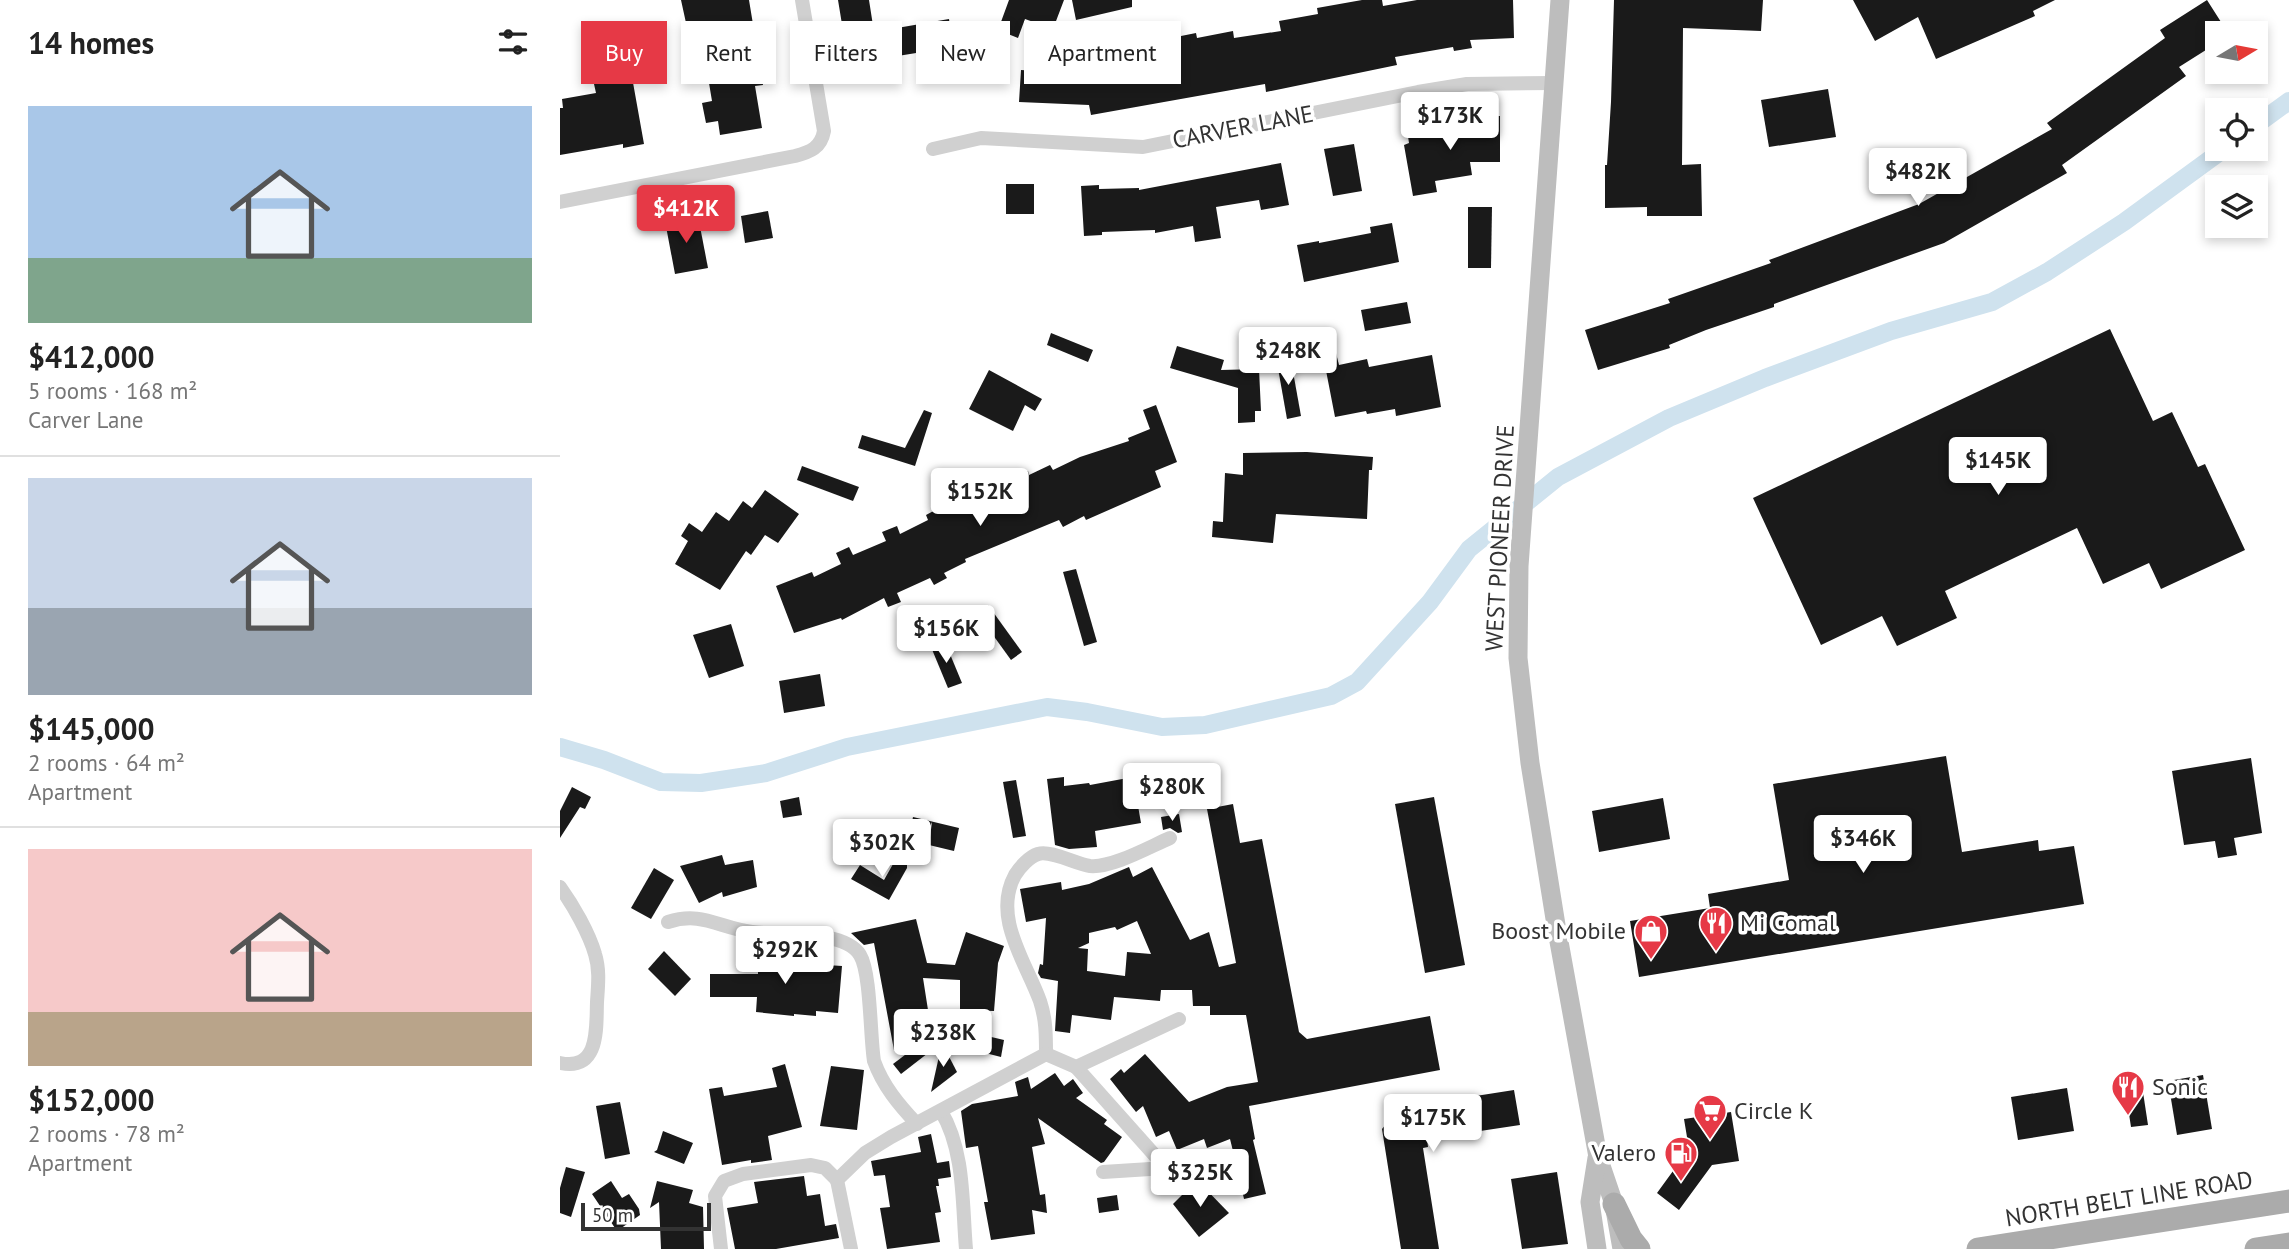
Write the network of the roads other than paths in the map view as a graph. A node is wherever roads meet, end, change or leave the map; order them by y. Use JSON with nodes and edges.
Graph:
{"nodes":[{"id":1,"x":802,"y":0,"type":"edge"},
{"id":2,"x":1560,"y":0,"type":"edge"},
{"id":3,"x":1554,"y":83,"type":"junction"},
{"id":4,"x":933,"y":149,"type":"dead end"},
{"id":5,"x":560,"y":202,"type":"edge"},
{"id":6,"x":1170,"y":838,"type":"dead end"},
{"id":7,"x":560,"y":887,"type":"edge"},
{"id":8,"x":668,"y":922,"type":"dead end"},
{"id":9,"x":1179,"y":1019,"type":"dead end"},
{"id":10,"x":1046,"y":1054,"type":"junction"},
{"id":11,"x":560,"y":1063,"type":"edge"},
{"id":12,"x":1076,"y":1067,"type":"junction"},
{"id":13,"x":941,"y":1111,"type":"junction"},
{"id":14,"x":916,"y":1124,"type":"junction"},
{"id":15,"x":1598,"y":1157,"type":"junction"},
{"id":16,"x":1228,"y":1158,"type":"dead end"},
{"id":17,"x":1166,"y":1168,"type":"junction"},
{"id":18,"x":1103,"y":1172,"type":"dead end"},
{"id":19,"x":837,"y":1180,"type":"junction"},
{"id":20,"x":2289,"y":1200,"type":"edge"},
{"id":21,"x":1614,"y":1204,"type":"junction"},
{"id":22,"x":2289,"y":1244,"type":"edge"},
{"id":23,"x":721,"y":1249,"type":"edge"},
{"id":24,"x":851,"y":1249,"type":"edge"},
{"id":25,"x":966,"y":1249,"type":"edge"},
{"id":26,"x":1597,"y":1249,"type":"edge"},
{"id":27,"x":1622,"y":1249,"type":"edge"},
{"id":28,"x":1639,"y":1249,"type":"edge"},
{"id":29,"x":1978,"y":1249,"type":"edge"},
{"id":30,"x":2256,"y":1249,"type":"edge"}],
"edges":[{"from":1,"to":5,"type":"street"},
{"from":2,"to":3,"type":"main road","name":"WEST PIONEER DRIVE"},
{"from":3,"to":4,"type":"street","name":"CARVER LANE"},
{"from":3,"to":15,"type":"main road","name":"WEST PIONEER DRIVE"},
{"from":6,"to":10,"type":"street"},
{"from":7,"to":11,"type":"street"},
{"from":8,"to":14,"type":"street"},
{"from":9,"to":12,"type":"street"},
{"from":10,"to":12,"type":"street"},
{"from":10,"to":13,"type":"street"},
{"from":12,"to":17,"type":"street"},
{"from":13,"to":14,"type":"street"},
{"from":13,"to":25,"type":"street"},
{"from":14,"to":19,"type":"street"},
{"from":15,"to":21,"type":"main road","name":"WEST PIONEER DRIVE"},
{"from":15,"to":26,"type":"main road","name":"WEST PIONEER DRIVE"},
{"from":16,"to":17,"type":"street"},
{"from":17,"to":18,"type":"street"},
{"from":19,"to":23,"type":"street"},
{"from":19,"to":24,"type":"street"},
{"from":20,"to":29,"type":"main road","name":"NORTH BELT LINE ROAD"},
{"from":21,"to":27,"type":"main road","name":"WEST PIONEER DRIVE"},
{"from":21,"to":28,"type":"main road"},
{"from":22,"to":30,"type":"main road"}]}
